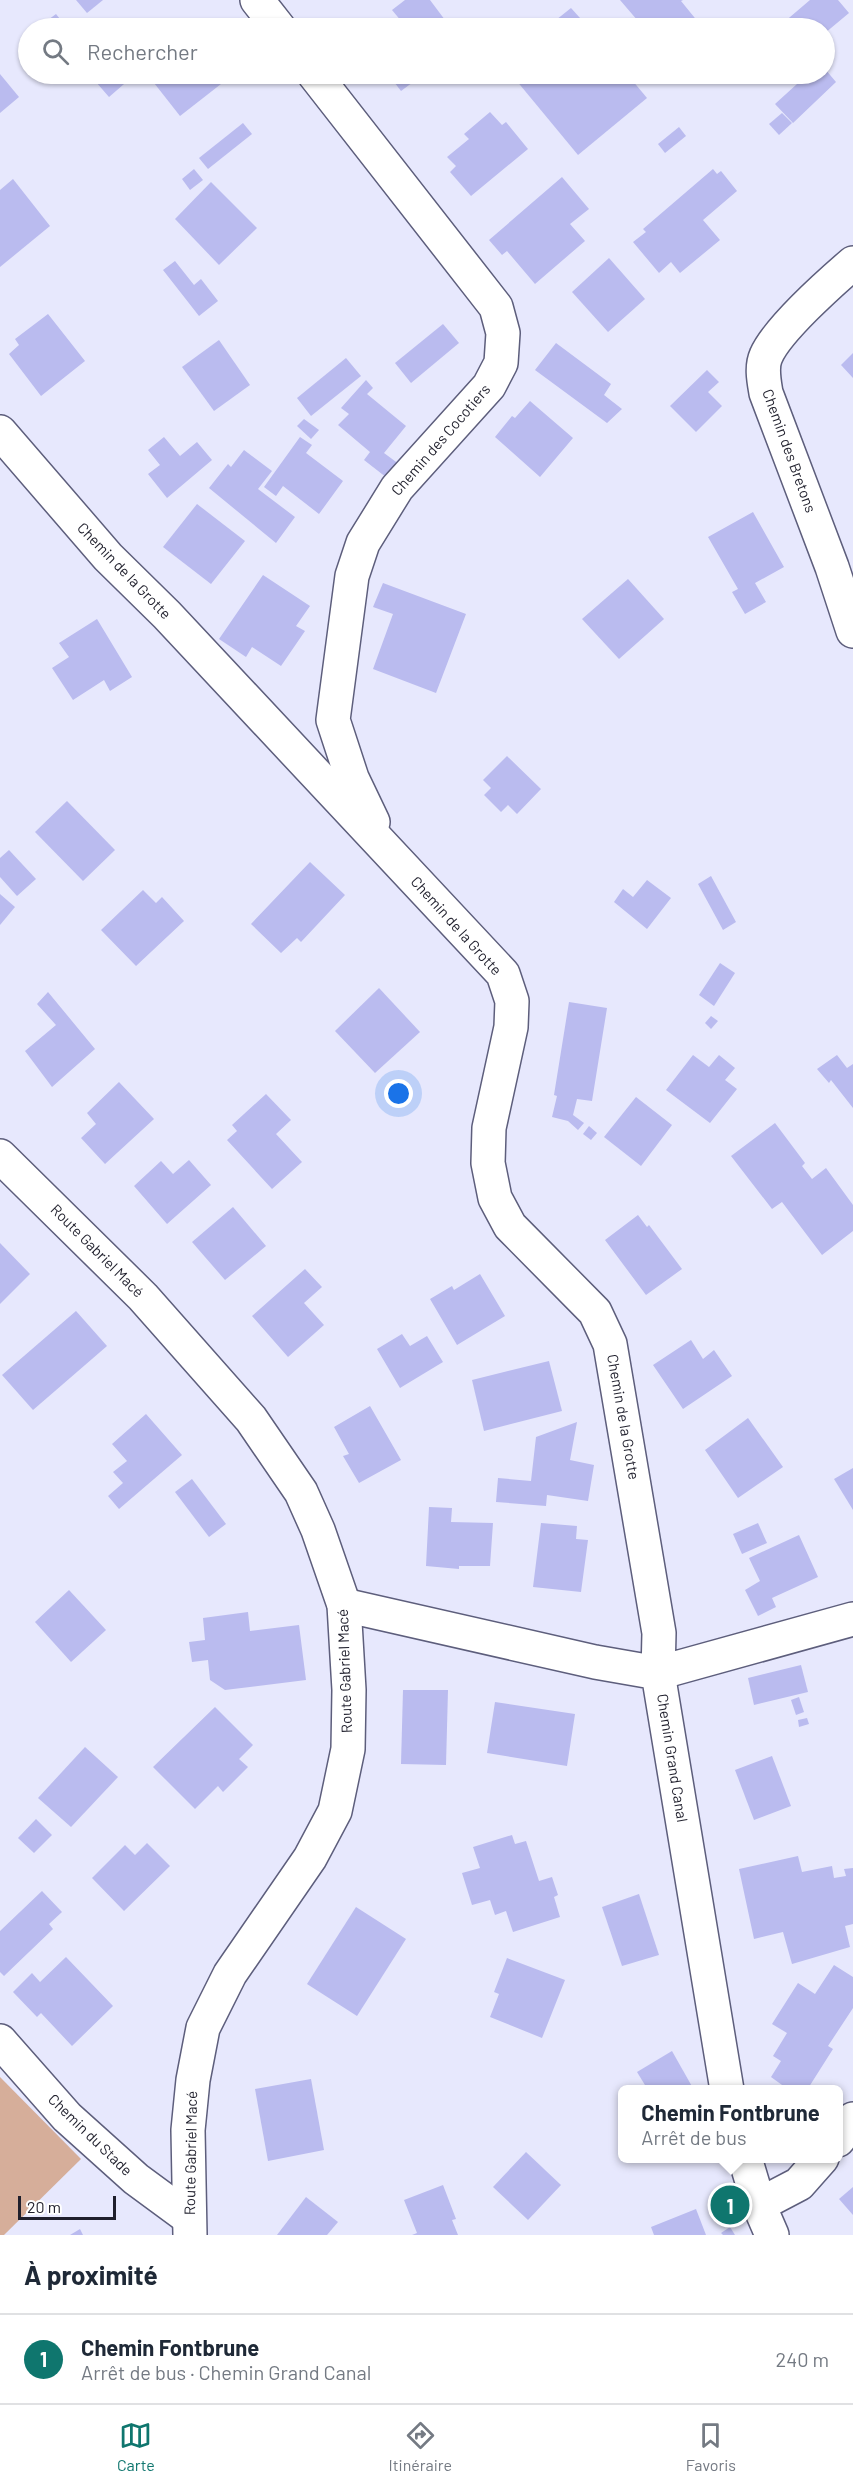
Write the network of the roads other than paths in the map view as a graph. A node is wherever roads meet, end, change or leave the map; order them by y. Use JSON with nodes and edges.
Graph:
{"nodes":[{"id":1,"x":257,"y":0,"type":"edge"},
{"id":2,"x":271,"y":18,"type":"edge"},
{"id":3,"x":322,"y":84,"type":"edge"},
{"id":4,"x":853,"y":262,"type":"edge"},
{"id":5,"x":0,"y":432,"type":"edge"},
{"id":6,"x":853,"y":631,"type":"edge"},
{"id":7,"x":387,"y":850,"type":"junction"},
{"id":8,"x":0,"y":1156,"type":"edge"},
{"id":9,"x":344,"y":1605,"type":"junction"},
{"id":10,"x":853,"y":1619,"type":"edge"},
{"id":11,"x":658,"y":1673,"type":"junction"},
{"id":12,"x":0,"y":2041,"type":"edge"},
{"id":13,"x":726,"y":2085,"type":"edge"},
{"id":14,"x":853,"y":2119,"type":"edge"},
{"id":15,"x":843,"y":2133,"type":"edge"},
{"id":16,"x":746,"y":2163,"type":"edge"},
{"id":17,"x":818,"y":2163,"type":"edge"},
{"id":18,"x":759,"y":2205,"type":"junction"},
{"id":19,"x":190,"y":2227,"type":"edge"},
{"id":20,"x":772,"y":2235,"type":"edge"}],
"edges":[{"from":1,"to":2,"type":"street"},
{"from":3,"to":7,"type":"street","name":"Chemin des Cocotiers"},
{"from":4,"to":6,"type":"street","name":"Chemin des Bretons"},
{"from":5,"to":7,"type":"street","name":"Chemin de la Grotte"},
{"from":7,"to":11,"type":"street","name":"Chemin de la Grotte"},
{"from":8,"to":9,"type":"street","name":"Route Gabriel Macé"},
{"from":9,"to":11,"type":"street","name":"Chemin Grand Canal"},
{"from":9,"to":19,"type":"street","name":"Route Gabriel Macé"},
{"from":10,"to":11,"type":"street"},
{"from":11,"to":13,"type":"street","name":"Chemin Grand Canal"},
{"from":12,"to":19,"type":"street","name":"Chemin du Stade"},
{"from":14,"to":15,"type":"street"},
{"from":16,"to":18,"type":"street"},
{"from":17,"to":18,"type":"street"},
{"from":18,"to":20,"type":"street"}]}
